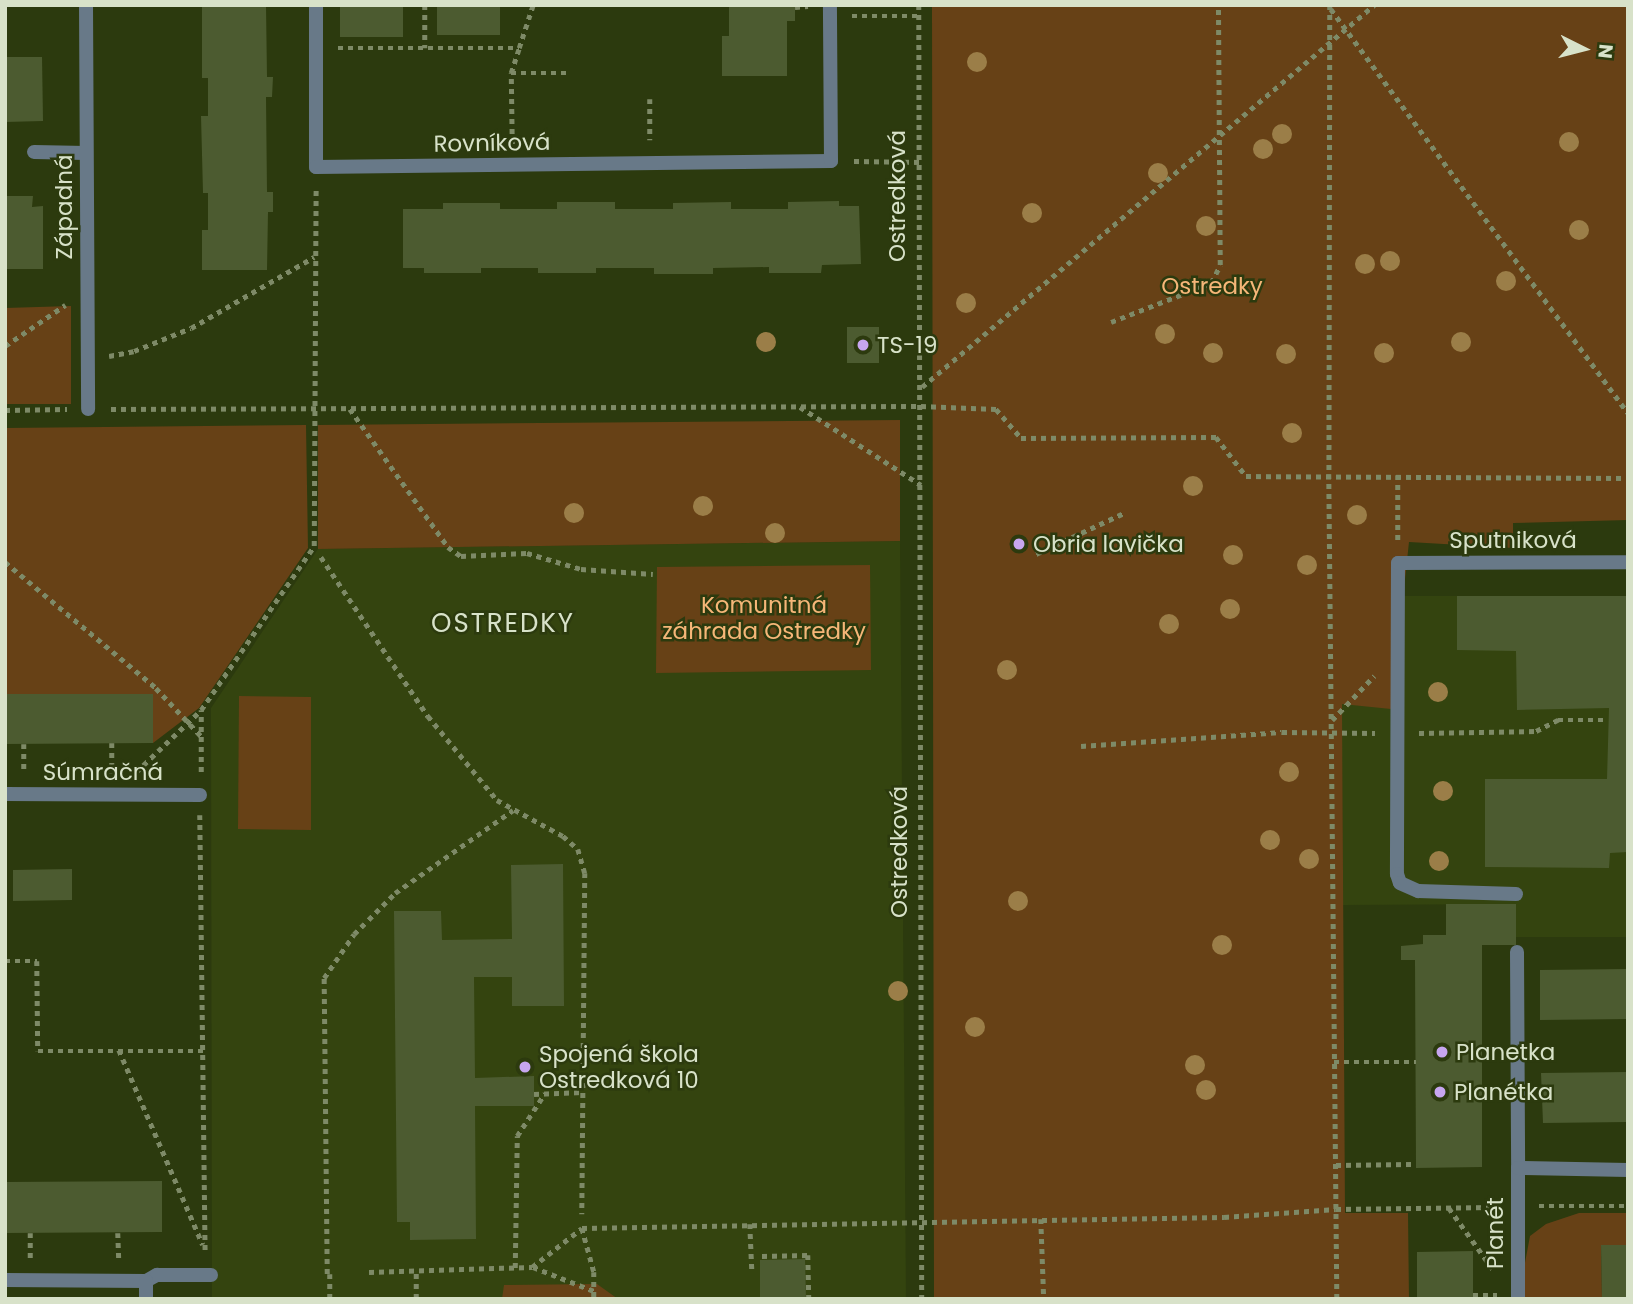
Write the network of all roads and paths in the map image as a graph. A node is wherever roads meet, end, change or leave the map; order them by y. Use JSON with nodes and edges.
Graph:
{"nodes":[{"id":1,"x":86,"y":5,"type":"edge"},
{"id":2,"x":316,"y":5,"type":"edge"},
{"id":3,"x":425,"y":5,"type":"edge"},
{"id":4,"x":533,"y":5,"type":"edge"},
{"id":5,"x":919,"y":5,"type":"edge"},
{"id":6,"x":1218,"y":5,"type":"edge"},
{"id":7,"x":1374,"y":5,"type":"edge"},
{"id":8,"x":1331,"y":7,"type":"edge"},
{"id":9,"x":830,"y":11,"type":"edge"},
{"id":10,"x":919,"y":16,"type":"junction"},
{"id":11,"x":1346,"y":30,"type":"junction"},
{"id":12,"x":1331,"y":42,"type":"junction"},
{"id":13,"x":316,"y":48,"type":"junction"},
{"id":14,"x":425,"y":48,"type":"junction"},
{"id":15,"x":519,"y":48,"type":"junction"},
{"id":16,"x":511,"y":73,"type":"junction"},
{"id":17,"x":568,"y":73,"type":"dead end"},
{"id":18,"x":650,"y":99,"type":"dead end"},
{"id":19,"x":1220,"y":133,"type":"junction"},
{"id":20,"x":34,"y":152,"type":"dead end"},
{"id":21,"x":86,"y":153,"type":"junction"},
{"id":22,"x":831,"y":161,"type":"junction"},
{"id":23,"x":920,"y":162,"type":"junction"},
{"id":24,"x":650,"y":163,"type":"junction"},
{"id":25,"x":512,"y":166,"type":"junction"},
{"id":26,"x":316,"y":167,"type":"junction"},
{"id":27,"x":315,"y":257,"type":"junction"},
{"id":28,"x":87,"y":292,"type":"junction"},
{"id":29,"x":1111,"y":322,"type":"dead end"},
{"id":30,"x":5,"y":346,"type":"edge"},
{"id":31,"x":87,"y":360,"type":"junction"},
{"id":32,"x":921,"y":387,"type":"junction"},
{"id":33,"x":921,"y":406,"type":"junction"},
{"id":34,"x":799,"y":407,"type":"junction"},
{"id":35,"x":313,"y":408,"type":"junction"},
{"id":36,"x":350,"y":408,"type":"junction"},
{"id":37,"x":88,"y":409,"type":"junction"},
{"id":38,"x":5,"y":410,"type":"edge"},
{"id":39,"x":1628,"y":413,"type":"edge"},
{"id":40,"x":1329,"y":474,"type":"junction"},
{"id":41,"x":1398,"y":475,"type":"junction"},
{"id":42,"x":1628,"y":478,"type":"edge"},
{"id":43,"x":921,"y":485,"type":"junction"},
{"id":44,"x":1126,"y":512,"type":"dead end"},
{"id":45,"x":1036,"y":554,"type":"dead end"},
{"id":46,"x":321,"y":557,"type":"dead end"},
{"id":47,"x":5,"y":562,"type":"edge"},
{"id":48,"x":1628,"y":562,"type":"edge"},
{"id":49,"x":1398,"y":563,"type":"junction"},
{"id":50,"x":653,"y":574,"type":"dead end"},
{"id":51,"x":1398,"y":653,"type":"junction"},
{"id":52,"x":201,"y":710,"type":"junction"},
{"id":53,"x":1331,"y":720,"type":"junction"},
{"id":54,"x":1608,"y":720,"type":"dead end"},
{"id":55,"x":188,"y":722,"type":"junction"},
{"id":56,"x":1331,"y":732,"type":"junction"},
{"id":57,"x":1397,"y":733,"type":"junction"},
{"id":58,"x":202,"y":737,"type":"junction"},
{"id":59,"x":1081,"y":746,"type":"dead end"},
{"id":60,"x":5,"y":794,"type":"edge"},
{"id":61,"x":112,"y":794,"type":"junction"},
{"id":62,"x":200,"y":795,"type":"junction"},
{"id":63,"x":513,"y":810,"type":"junction"},
{"id":64,"x":1516,"y":894,"type":"dead end"},
{"id":65,"x":1517,"y":952,"type":"dead end"},
{"id":66,"x":5,"y":961,"type":"edge"},
{"id":67,"x":119,"y":1050,"type":"junction"},
{"id":68,"x":204,"y":1051,"type":"junction"},
{"id":69,"x":1334,"y":1062,"type":"junction"},
{"id":70,"x":1416,"y":1062,"type":"dead end"},
{"id":71,"x":545,"y":1093,"type":"junction"},
{"id":72,"x":583,"y":1093,"type":"junction"},
{"id":73,"x":534,"y":1094,"type":"dead end"},
{"id":74,"x":1412,"y":1164,"type":"dead end"},
{"id":75,"x":1336,"y":1165,"type":"junction"},
{"id":76,"x":1518,"y":1168,"type":"junction"},
{"id":77,"x":1628,"y":1170,"type":"edge"},
{"id":78,"x":1517,"y":1206,"type":"junction"},
{"id":79,"x":1628,"y":1206,"type":"edge"},
{"id":80,"x":1449,"y":1207,"type":"junction"},
{"id":81,"x":1336,"y":1209,"type":"junction"},
{"id":82,"x":582,"y":1214,"type":"dead end"},
{"id":83,"x":1041,"y":1219,"type":"junction"},
{"id":84,"x":922,"y":1221,"type":"junction"},
{"id":85,"x":750,"y":1224,"type":"junction"},
{"id":86,"x":582,"y":1228,"type":"junction"},
{"id":87,"x":205,"y":1249,"type":"junction"},
{"id":88,"x":762,"y":1256,"type":"dead end"},
{"id":89,"x":532,"y":1267,"type":"junction"},
{"id":90,"x":515,"y":1268,"type":"junction"},
{"id":91,"x":752,"y":1270,"type":"dead end"},
{"id":92,"x":369,"y":1272,"type":"dead end"},
{"id":93,"x":416,"y":1272,"type":"junction"},
{"id":94,"x":1496,"y":1273,"type":"dead end"},
{"id":95,"x":208,"y":1275,"type":"joint"},
{"id":96,"x":5,"y":1280,"type":"edge"},
{"id":97,"x":146,"y":1281,"type":"junction"},
{"id":98,"x":594,"y":1291,"type":"junction"},
{"id":99,"x":146,"y":1299,"type":"edge"},
{"id":100,"x":330,"y":1299,"type":"edge"},
{"id":101,"x":416,"y":1299,"type":"edge"},
{"id":102,"x":594,"y":1299,"type":"edge"},
{"id":103,"x":809,"y":1299,"type":"edge"},
{"id":104,"x":922,"y":1299,"type":"edge"},
{"id":105,"x":1044,"y":1299,"type":"edge"},
{"id":106,"x":1337,"y":1299,"type":"edge"},
{"id":107,"x":1518,"y":1299,"type":"edge"}],
"edges":[{"from":1,"to":21,"type":"street","name":"Západná"},
{"from":2,"to":13,"type":"street"},
{"from":3,"to":14,"type":"path"},
{"from":4,"to":15,"type":"path"},
{"from":5,"to":10,"type":"path","name":"Ostredková"},
{"from":6,"to":19,"type":"path"},
{"from":7,"to":11,"type":"path"},
{"from":8,"to":11,"type":"path"},
{"from":8,"to":12,"type":"path"},
{"from":9,"to":10,"type":"path"},
{"from":9,"to":22,"type":"street"},
{"from":10,"to":23,"type":"path","name":"Ostredková"},
{"from":11,"to":12,"type":"path"},
{"from":11,"to":39,"type":"path"},
{"from":12,"to":19,"type":"path"},
{"from":12,"to":40,"type":"path"},
{"from":13,"to":14,"type":"path"},
{"from":13,"to":26,"type":"street"},
{"from":14,"to":15,"type":"path"},
{"from":15,"to":16,"type":"path"},
{"from":16,"to":17,"type":"path"},
{"from":16,"to":25,"type":"path"},
{"from":18,"to":24,"type":"path"},
{"from":19,"to":29,"type":"path"},
{"from":19,"to":32,"type":"path"},
{"from":20,"to":21,"type":"street"},
{"from":21,"to":28,"type":"street","name":"Západná"},
{"from":22,"to":23,"type":"path"},
{"from":22,"to":24,"type":"street","name":"Rovníková"},
{"from":23,"to":32,"type":"path","name":"Ostredková"},
{"from":24,"to":25,"type":"street","name":"Rovníková"},
{"from":25,"to":26,"type":"street","name":"Rovníková"},
{"from":26,"to":27,"type":"path"},
{"from":27,"to":31,"type":"path"},
{"from":27,"to":35,"type":"path"},
{"from":28,"to":30,"type":"path"},
{"from":28,"to":31,"type":"street","name":"Západná"},
{"from":31,"to":37,"type":"street","name":"Západná"},
{"from":32,"to":33,"type":"path","name":"Ostredková"},
{"from":33,"to":34,"type":"path"},
{"from":33,"to":40,"type":"path"},
{"from":33,"to":43,"type":"path","name":"Ostredková"},
{"from":34,"to":36,"type":"path"},
{"from":34,"to":43,"type":"path"},
{"from":35,"to":36,"type":"path"},
{"from":35,"to":37,"type":"path"},
{"from":35,"to":52,"type":"path"},
{"from":36,"to":50,"type":"path"},
{"from":37,"to":38,"type":"path"},
{"from":40,"to":41,"type":"path"},
{"from":40,"to":53,"type":"path"},
{"from":41,"to":42,"type":"path"},
{"from":41,"to":49,"type":"path"},
{"from":43,"to":84,"type":"path","name":"Ostredková"},
{"from":44,"to":45,"type":"path"},
{"from":46,"to":63,"type":"path"},
{"from":47,"to":55,"type":"path"},
{"from":48,"to":49,"type":"street","name":"Sputniková"},
{"from":49,"to":51,"type":"street"},
{"from":51,"to":53,"type":"path"},
{"from":51,"to":57,"type":"street"},
{"from":52,"to":55,"type":"path"},
{"from":52,"to":58,"type":"path"},
{"from":53,"to":56,"type":"path"},
{"from":54,"to":57,"type":"path"},
{"from":55,"to":58,"type":"path"},
{"from":55,"to":61,"type":"path"},
{"from":56,"to":57,"type":"path"},
{"from":56,"to":59,"type":"path"},
{"from":56,"to":69,"type":"path"},
{"from":57,"to":64,"type":"street"},
{"from":58,"to":62,"type":"path"},
{"from":60,"to":61,"type":"street","name":"Súmračná"},
{"from":61,"to":62,"type":"street","name":"Súmračná"},
{"from":62,"to":68,"type":"path"},
{"from":63,"to":72,"type":"path"},
{"from":63,"to":100,"type":"path"},
{"from":65,"to":76,"type":"street","name":"Planét"},
{"from":66,"to":67,"type":"path"},
{"from":67,"to":68,"type":"path"},
{"from":67,"to":87,"type":"path"},
{"from":68,"to":87,"type":"path"},
{"from":69,"to":70,"type":"path"},
{"from":69,"to":75,"type":"path"},
{"from":71,"to":72,"type":"path"},
{"from":71,"to":73,"type":"path"},
{"from":71,"to":90,"type":"path"},
{"from":72,"to":82,"type":"path"},
{"from":74,"to":75,"type":"path"},
{"from":75,"to":81,"type":"path"},
{"from":76,"to":77,"type":"street"},
{"from":76,"to":78,"type":"street","name":"Planét"},
{"from":78,"to":79,"type":"path"},
{"from":78,"to":80,"type":"path"},
{"from":78,"to":107,"type":"street","name":"Planét"},
{"from":80,"to":81,"type":"path"},
{"from":80,"to":94,"type":"path"},
{"from":81,"to":83,"type":"path"},
{"from":81,"to":106,"type":"path"},
{"from":83,"to":84,"type":"path"},
{"from":83,"to":105,"type":"path"},
{"from":84,"to":85,"type":"path"},
{"from":84,"to":104,"type":"path","name":"Ostredková"},
{"from":85,"to":86,"type":"path"},
{"from":85,"to":91,"type":"path"},
{"from":86,"to":89,"type":"path"},
{"from":86,"to":98,"type":"path"},
{"from":87,"to":95,"type":"path"},
{"from":88,"to":103,"type":"path"},
{"from":89,"to":90,"type":"path"},
{"from":89,"to":98,"type":"path"},
{"from":90,"to":93,"type":"path"},
{"from":92,"to":93,"type":"path"},
{"from":93,"to":101,"type":"path"},
{"from":95,"to":97,"type":"street"},
{"from":96,"to":97,"type":"street"},
{"from":97,"to":99,"type":"street"},
{"from":98,"to":102,"type":"path"}]}
